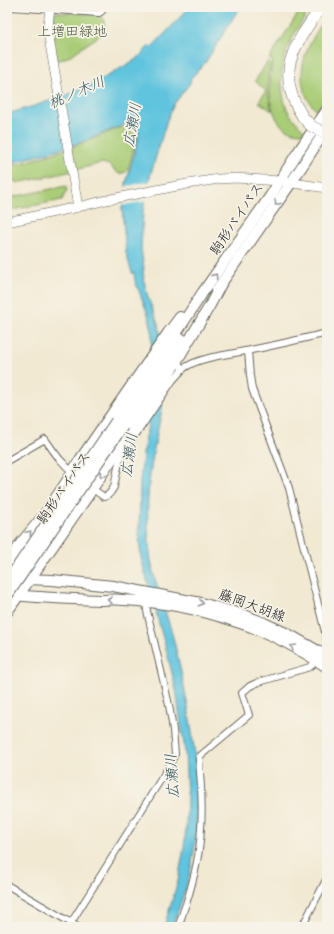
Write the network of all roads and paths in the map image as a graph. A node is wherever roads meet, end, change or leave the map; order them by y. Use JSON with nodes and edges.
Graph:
{"nodes":[{"id":1,"x":12,"y":7,"type":"edge"},
{"id":2,"x":103,"y":7,"type":"edge"},
{"id":3,"x":321,"y":7,"type":"edge"},
{"id":4,"x":37,"y":8,"type":"edge"},
{"id":5,"x":53,"y":8,"type":"edge"},
{"id":6,"x":327,"y":9,"type":"edge"},
{"id":7,"x":327,"y":110,"type":"edge"},
{"id":8,"x":305,"y":115,"type":"junction"},
{"id":9,"x":327,"y":127,"type":"edge"},
{"id":10,"x":327,"y":134,"type":"edge"},
{"id":11,"x":279,"y":181,"type":"junction"},
{"id":12,"x":291,"y":183,"type":"junction"},
{"id":13,"x":327,"y":188,"type":"edge"},
{"id":14,"x":78,"y":207,"type":"junction"},
{"id":15,"x":7,"y":222,"type":"edge"},
{"id":16,"x":203,"y":292,"type":"junction"},
{"id":17,"x":327,"y":333,"type":"edge"},
{"id":18,"x":248,"y":351,"type":"junction"},
{"id":19,"x":175,"y":364,"type":"junction"},
{"id":20,"x":141,"y":379,"type":"junction"},
{"id":21,"x":120,"y":424,"type":"junction"},
{"id":22,"x":7,"y":461,"type":"edge"},
{"id":23,"x":72,"y":472,"type":"junction"},
{"id":24,"x":92,"y":490,"type":"junction"},
{"id":25,"x":45,"y":558,"type":"junction"},
{"id":26,"x":7,"y":565,"type":"edge"},
{"id":27,"x":7,"y":578,"type":"edge"},
{"id":28,"x":30,"y":580,"type":"junction"},
{"id":29,"x":52,"y":580,"type":"junction"},
{"id":30,"x":7,"y":582,"type":"edge"},
{"id":31,"x":7,"y":595,"type":"edge"},
{"id":32,"x":19,"y":596,"type":"junction"},
{"id":33,"x":147,"y":599,"type":"junction"},
{"id":34,"x":7,"y":612,"type":"edge"},
{"id":35,"x":327,"y":640,"type":"edge"},
{"id":36,"x":324,"y":656,"type":"edge"},
{"id":37,"x":327,"y":667,"type":"edge"},
{"id":38,"x":327,"y":878,"type":"edge"},
{"id":39,"x":7,"y":885,"type":"edge"},
{"id":40,"x":71,"y":922,"type":"junction"},
{"id":41,"x":78,"y":927,"type":"edge"},
{"id":42,"x":178,"y":927,"type":"edge"},
{"id":43,"x":302,"y":927,"type":"edge"}],
"edges":[{"from":1,"to":4,"type":"street"},
{"from":2,"to":5,"type":"street"},
{"from":3,"to":8,"type":"highway"},
{"from":5,"to":14,"type":"street"},
{"from":6,"to":8,"type":"highway"},
{"from":7,"to":11,"type":"main road","name":"駒形バイパス"},
{"from":8,"to":9,"type":"highway"},
{"from":8,"to":10,"type":"highway","bridge":true},
{"from":9,"to":12,"type":"main road","name":"駒形バイパス"},
{"from":11,"to":12,"type":"street"},
{"from":11,"to":14,"type":"street"},
{"from":16,"to":11,"type":"main road","name":"駒形バイパス","one_way":true},
{"from":12,"to":13,"type":"street"},
{"from":12,"to":19,"type":"main road","name":"駒形バイパス","one_way":true},
{"from":14,"to":15,"type":"street"},
{"from":16,"to":20,"type":"main road","name":"駒形バイパス"},
{"from":16,"to":20,"type":"main road"},
{"from":17,"to":18,"type":"street"},
{"from":18,"to":19,"type":"street"},
{"from":18,"to":35,"type":"street"},
{"from":19,"to":21,"type":"main road","name":"駒形バイパス"},
{"from":19,"to":24,"type":"main road","one_way":true},
{"from":19,"to":24,"type":"street"},
{"from":20,"to":21,"type":"main road","name":"駒形バイパス"},
{"from":20,"to":23,"type":"main road"},
{"from":21,"to":30,"type":"main road","name":"駒形バイパス","bridge":true},
{"from":21,"to":31,"type":"main road","name":"駒形バイパス","bridge":true},
{"from":22,"to":23,"type":"street"},
{"from":23,"to":24,"type":"street"},
{"from":26,"to":23,"type":"main road","one_way":true},
{"from":24,"to":25,"type":"main road"},
{"from":25,"to":28,"type":"main road"},
{"from":25,"to":29,"type":"main road"},
{"from":27,"to":28,"type":"main road"},
{"from":28,"to":29,"type":"main road"},
{"from":28,"to":32,"type":"main road"},
{"from":29,"to":33,"type":"main road"},
{"from":31,"to":32,"type":"main road"},
{"from":33,"to":32,"type":"main road","one_way":true},
{"from":32,"to":34,"type":"main road"},
{"from":33,"to":36,"type":"main road","name":"藤岡大胡線"},
{"from":33,"to":40,"type":"street"},
{"from":36,"to":37,"type":"main road","name":"藤岡大胡線"},
{"from":36,"to":42,"type":"street"},
{"from":38,"to":43,"type":"street"},
{"from":39,"to":40,"type":"street"},
{"from":40,"to":41,"type":"street"}]}
